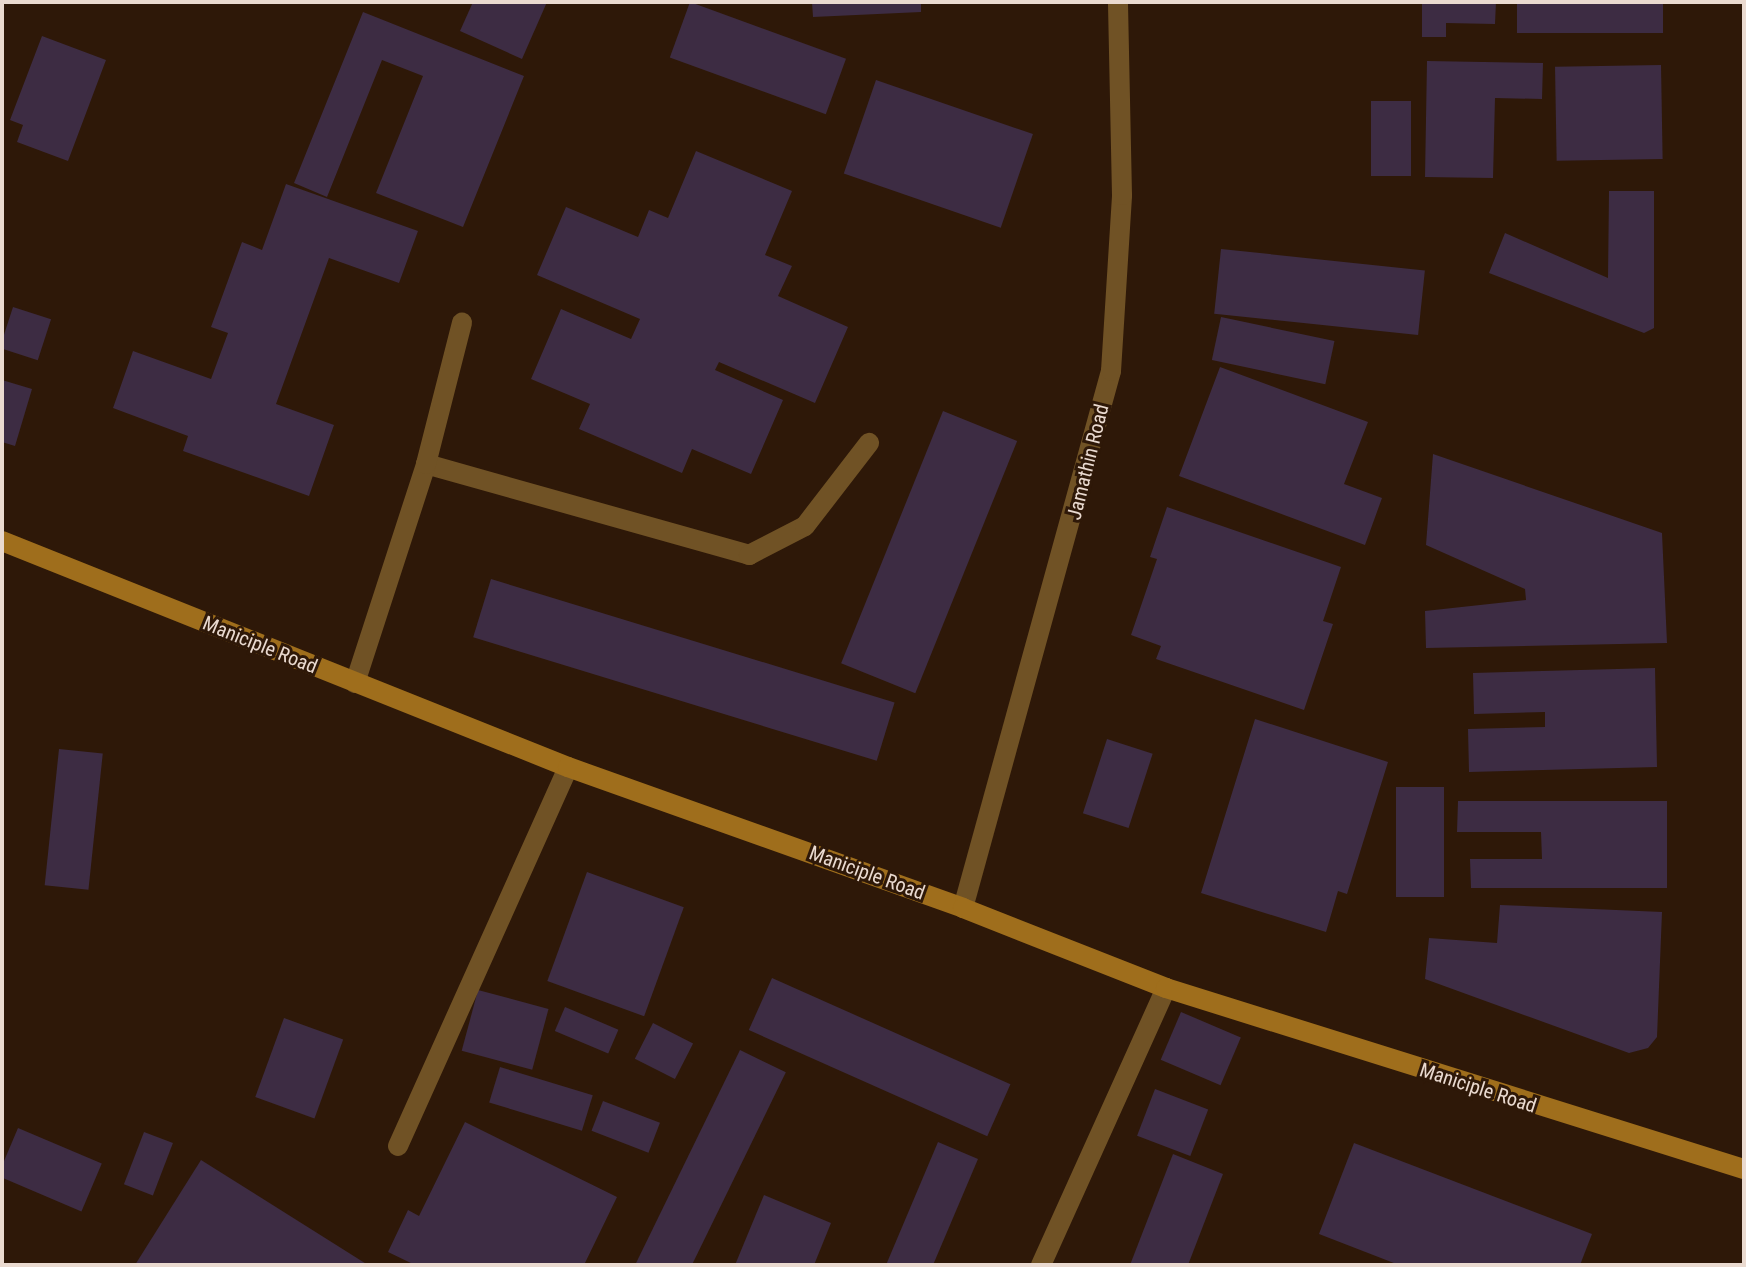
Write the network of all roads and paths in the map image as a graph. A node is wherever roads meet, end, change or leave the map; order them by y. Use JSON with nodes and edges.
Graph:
{"nodes":[{"id":1,"x":1118,"y":2,"type":"edge"},
{"id":2,"x":462,"y":323,"type":"dead end"},
{"id":3,"x":869,"y":443,"type":"dead end"},
{"id":4,"x":426,"y":464,"type":"junction"},
{"id":5,"x":2,"y":541,"type":"edge"},
{"id":6,"x":355,"y":683,"type":"junction"},
{"id":7,"x":568,"y":767,"type":"junction"},
{"id":8,"x":963,"y":908,"type":"junction"},
{"id":9,"x":1166,"y":988,"type":"junction"},
{"id":10,"x":398,"y":1146,"type":"dead end"},
{"id":11,"x":1744,"y":1169,"type":"edge"},
{"id":12,"x":1041,"y":1265,"type":"edge"}],
"edges":[{"from":1,"to":8,"type":"street","name":"Jamathin Road"},
{"from":2,"to":4,"type":"street"},
{"from":3,"to":4,"type":"street"},
{"from":4,"to":6,"type":"street"},
{"from":5,"to":6,"type":"street","name":"Maniciple Road"},
{"from":6,"to":7,"type":"street","name":"Maniciple Road"},
{"from":7,"to":8,"type":"street","name":"Maniciple Road"},
{"from":7,"to":10,"type":"street"},
{"from":8,"to":9,"type":"street","name":"Maniciple Road"},
{"from":9,"to":11,"type":"street","name":"Maniciple Road"},
{"from":9,"to":12,"type":"street"}]}
